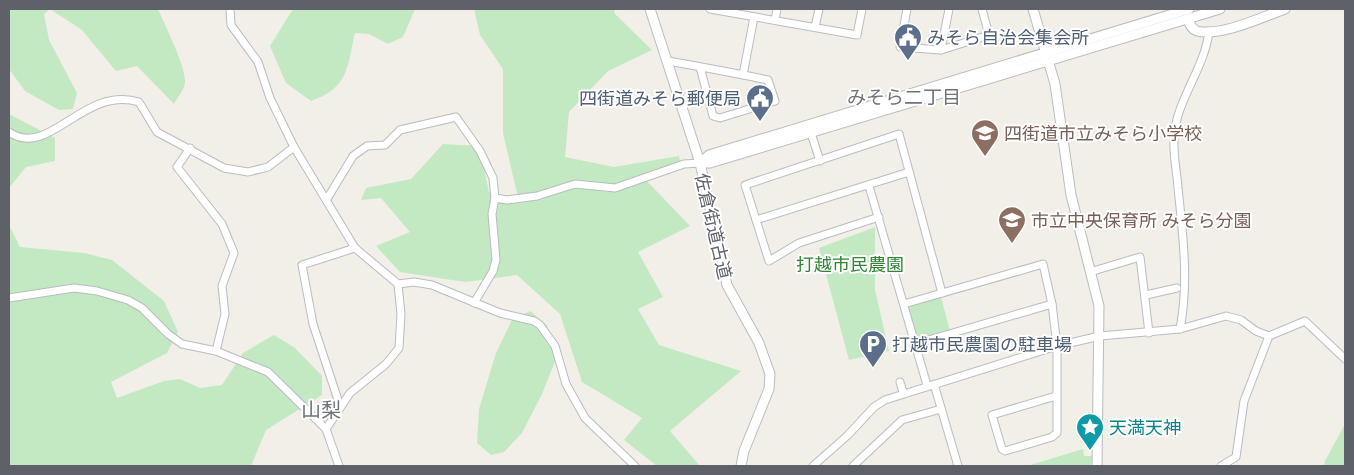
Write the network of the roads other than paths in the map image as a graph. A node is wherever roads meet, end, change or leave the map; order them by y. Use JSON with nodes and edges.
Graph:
{"nodes":[{"id":1,"x":230,"y":9,"type":"edge"},
{"id":2,"x":650,"y":9,"type":"edge"},
{"id":3,"x":710,"y":9,"type":"edge"},
{"id":4,"x":777,"y":9,"type":"edge"},
{"id":5,"x":819,"y":9,"type":"edge"},
{"id":6,"x":862,"y":9,"type":"edge"},
{"id":7,"x":907,"y":9,"type":"edge"},
{"id":8,"x":949,"y":9,"type":"edge"},
{"id":9,"x":982,"y":9,"type":"edge"},
{"id":10,"x":1033,"y":9,"type":"edge"},
{"id":11,"x":1189,"y":9,"type":"edge"},
{"id":12,"x":1220,"y":9,"type":"edge"},
{"id":13,"x":1285,"y":9,"type":"edge"},
{"id":14,"x":732,"y":11,"type":"edge"},
{"id":15,"x":754,"y":17,"type":"junction"},
{"id":16,"x":1188,"y":19,"type":"junction"},
{"id":17,"x":775,"y":20,"type":"junction"},
{"id":18,"x":815,"y":27,"type":"junction"},
{"id":19,"x":1209,"y":31,"type":"junction"},
{"id":20,"x":941,"y":50,"type":"junction"},
{"id":21,"x":1046,"y":52,"type":"junction"},
{"id":22,"x":668,"y":62,"type":"junction"},
{"id":23,"x":1049,"y":62,"type":"junction"},
{"id":24,"x":700,"y":67,"type":"junction"},
{"id":25,"x":743,"y":74,"type":"junction"},
{"id":26,"x":9,"y":132,"type":"edge"},
{"id":27,"x":811,"y":133,"type":"junction"},
{"id":28,"x":294,"y":147,"type":"junction"},
{"id":29,"x":190,"y":148,"type":"junction"},
{"id":30,"x":820,"y":161,"type":"junction"},
{"id":31,"x":700,"y":163,"type":"junction"},
{"id":32,"x":909,"y":172,"type":"junction"},
{"id":33,"x":869,"y":186,"type":"junction"},
{"id":34,"x":495,"y":198,"type":"junction"},
{"id":35,"x":327,"y":199,"type":"junction"},
{"id":36,"x":879,"y":217,"type":"junction"},
{"id":37,"x":756,"y":220,"type":"junction"},
{"id":38,"x":355,"y":248,"type":"junction"},
{"id":39,"x":1090,"y":272,"type":"junction"},
{"id":40,"x":398,"y":284,"type":"junction"},
{"id":41,"x":1177,"y":288,"type":"dead end"},
{"id":42,"x":942,"y":293,"type":"junction"},
{"id":43,"x":1146,"y":295,"type":"junction"},
{"id":44,"x":9,"y":298,"type":"edge"},
{"id":45,"x":474,"y":302,"type":"junction"},
{"id":46,"x":904,"y":304,"type":"junction"},
{"id":47,"x":1052,"y":304,"type":"junction"},
{"id":48,"x":1180,"y":329,"type":"junction"},
{"id":49,"x":1149,"y":333,"type":"junction"},
{"id":50,"x":1100,"y":336,"type":"junction"},
{"id":51,"x":1269,"y":336,"type":"junction"},
{"id":52,"x":915,"y":344,"type":"junction"},
{"id":53,"x":1057,"y":346,"type":"junction"},
{"id":54,"x":216,"y":351,"type":"junction"},
{"id":55,"x":1345,"y":358,"type":"edge"},
{"id":56,"x":900,"y":382,"type":"dead end"},
{"id":57,"x":931,"y":385,"type":"junction"},
{"id":58,"x":903,"y":392,"type":"junction"},
{"id":59,"x":1056,"y":396,"type":"junction"},
{"id":60,"x":340,"y":406,"type":"junction"},
{"id":61,"x":942,"y":409,"type":"junction"},
{"id":62,"x":326,"y":429,"type":"junction"},
{"id":63,"x":340,"y":466,"type":"edge"},
{"id":64,"x":635,"y":466,"type":"edge"},
{"id":65,"x":741,"y":466,"type":"edge"},
{"id":66,"x":813,"y":466,"type":"edge"},
{"id":67,"x":853,"y":466,"type":"edge"},
{"id":68,"x":958,"y":466,"type":"edge"},
{"id":69,"x":1097,"y":466,"type":"edge"},
{"id":70,"x":1221,"y":466,"type":"edge"}],
"edges":[{"from":1,"to":28,"type":"street"},
{"from":2,"to":22,"type":"street","name":"佐倉街道古道"},
{"from":3,"to":14,"type":"street"},
{"from":4,"to":17,"type":"street"},
{"from":5,"to":18,"type":"street"},
{"from":6,"to":18,"type":"street"},
{"from":7,"to":20,"type":"street"},
{"from":8,"to":20,"type":"street"},
{"from":9,"to":20,"type":"street"},
{"from":10,"to":21,"type":"street"},
{"from":11,"to":21,"type":"street"},
{"from":12,"to":16,"type":"street"},
{"from":13,"to":19,"type":"street"},
{"from":14,"to":15,"type":"street"},
{"from":15,"to":17,"type":"street"},
{"from":15,"to":25,"type":"street"},
{"from":16,"to":19,"type":"street"},
{"from":16,"to":23,"type":"street"},
{"from":17,"to":18,"type":"street"},
{"from":19,"to":48,"type":"street"},
{"from":21,"to":23,"type":"street"},
{"from":21,"to":31,"type":"street"},
{"from":22,"to":24,"type":"street"},
{"from":22,"to":31,"type":"street","name":"佐倉街道古道"},
{"from":23,"to":27,"type":"street"},
{"from":23,"to":39,"type":"street"},
{"from":24,"to":25,"type":"street"},
{"from":24,"to":25,"type":"street"},
{"from":26,"to":29,"type":"street"},
{"from":27,"to":30,"type":"street"},
{"from":27,"to":31,"type":"street"},
{"from":28,"to":29,"type":"street"},
{"from":28,"to":35,"type":"street"},
{"from":29,"to":54,"type":"street"},
{"from":30,"to":32,"type":"street"},
{"from":30,"to":37,"type":"street"},
{"from":31,"to":34,"type":"street"},
{"from":31,"to":65,"type":"street","name":"佐倉街道古道"},
{"from":32,"to":33,"type":"street"},
{"from":32,"to":42,"type":"street"},
{"from":33,"to":36,"type":"street"},
{"from":33,"to":37,"type":"street"},
{"from":34,"to":35,"type":"street"},
{"from":34,"to":45,"type":"street"},
{"from":35,"to":38,"type":"street"},
{"from":36,"to":37,"type":"street"},
{"from":36,"to":46,"type":"street"},
{"from":38,"to":40,"type":"street"},
{"from":38,"to":60,"type":"street"},
{"from":39,"to":43,"type":"street"},
{"from":39,"to":50,"type":"street"},
{"from":40,"to":45,"type":"street"},
{"from":40,"to":60,"type":"street"},
{"from":41,"to":43,"type":"street"},
{"from":42,"to":46,"type":"street"},
{"from":42,"to":47,"type":"street"},
{"from":43,"to":49,"type":"street"},
{"from":44,"to":54,"type":"street"},
{"from":45,"to":64,"type":"street"},
{"from":46,"to":52,"type":"street"},
{"from":47,"to":52,"type":"street"},
{"from":47,"to":53,"type":"street"},
{"from":48,"to":49,"type":"street"},
{"from":48,"to":51,"type":"street"},
{"from":49,"to":50,"type":"street"},
{"from":50,"to":53,"type":"street"},
{"from":50,"to":69,"type":"street"},
{"from":51,"to":55,"type":"street"},
{"from":51,"to":70,"type":"street"},
{"from":52,"to":57,"type":"street"},
{"from":53,"to":57,"type":"street"},
{"from":53,"to":59,"type":"street"},
{"from":54,"to":62,"type":"street"},
{"from":56,"to":58,"type":"street"},
{"from":57,"to":58,"type":"street"},
{"from":57,"to":61,"type":"street"},
{"from":58,"to":66,"type":"street"},
{"from":59,"to":59,"type":"street"},
{"from":60,"to":62,"type":"street"},
{"from":61,"to":67,"type":"street"},
{"from":61,"to":68,"type":"street"},
{"from":62,"to":63,"type":"street"}]}
